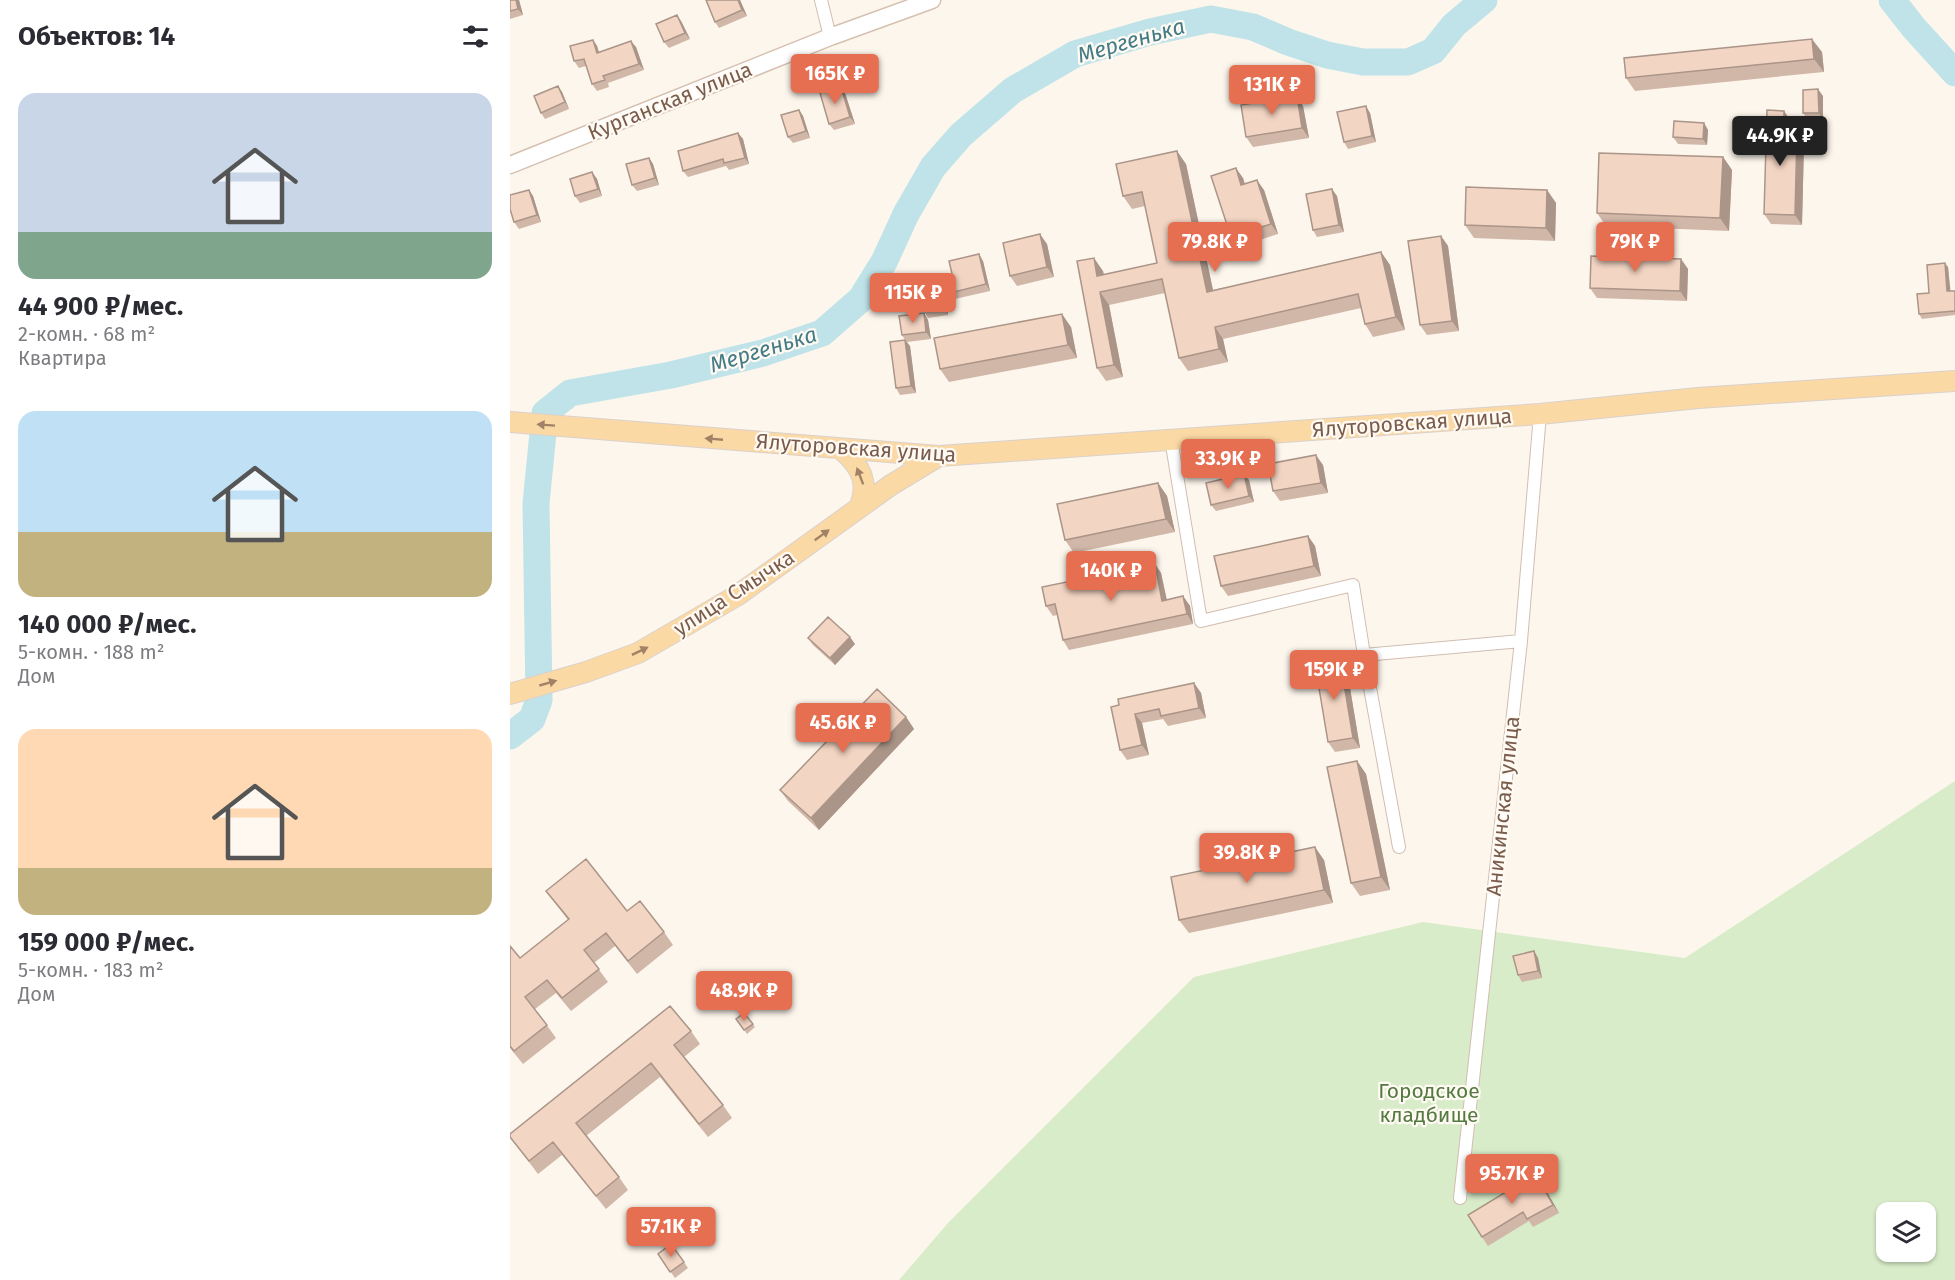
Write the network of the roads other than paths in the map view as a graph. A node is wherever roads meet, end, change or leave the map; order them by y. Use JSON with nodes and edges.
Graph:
{"nodes":[{"id":1,"x":821,"y":0,"type":"edge"},
{"id":2,"x":932,"y":0,"type":"edge"},
{"id":3,"x":830,"y":37,"type":"junction"},
{"id":4,"x":510,"y":165,"type":"edge"},
{"id":5,"x":1955,"y":381,"type":"edge"},
{"id":6,"x":1540,"y":414,"type":"junction"},
{"id":7,"x":510,"y":422,"type":"edge"},
{"id":8,"x":1171,"y":439,"type":"junction"},
{"id":9,"x":842,"y":449,"type":"junction"},
{"id":10,"x":939,"y":456,"type":"junction"},
{"id":11,"x":859,"y":508,"type":"junction"},
{"id":12,"x":1521,"y":640,"type":"junction"},
{"id":13,"x":1364,"y":655,"type":"junction"},
{"id":14,"x":510,"y":694,"type":"edge"},
{"id":15,"x":1399,"y":847,"type":"dead end"},
{"id":16,"x":1460,"y":1198,"type":"dead end"}],
"edges":[{"from":1,"to":3,"type":"street"},
{"from":2,"to":3,"type":"main road","name":"Курганская улица"},
{"from":3,"to":4,"type":"main road","name":"Курганская улица"},
{"from":5,"to":6,"type":"main road","name":"Ялуторовская улица"},
{"from":6,"to":8,"type":"main road","name":"Ялуторовская улица"},
{"from":6,"to":12,"type":"street","name":"Аникинская улица"},
{"from":9,"to":7,"type":"main road","name":"Ялуторовская улица","one_way":true},
{"from":8,"to":10,"type":"main road","name":"Ялуторовская улица"},
{"from":8,"to":13,"type":"street"},
{"from":9,"to":10,"type":"main road","name":"Ялуторовская улица"},
{"from":11,"to":9,"type":"main road","one_way":true},
{"from":10,"to":11,"type":"main road","name":"улица Смычка"},
{"from":14,"to":11,"type":"main road","name":"улица Смычка","one_way":true},
{"from":12,"to":13,"type":"street"},
{"from":12,"to":16,"type":"street","name":"Аникинская улица"},
{"from":13,"to":15,"type":"street"}]}
